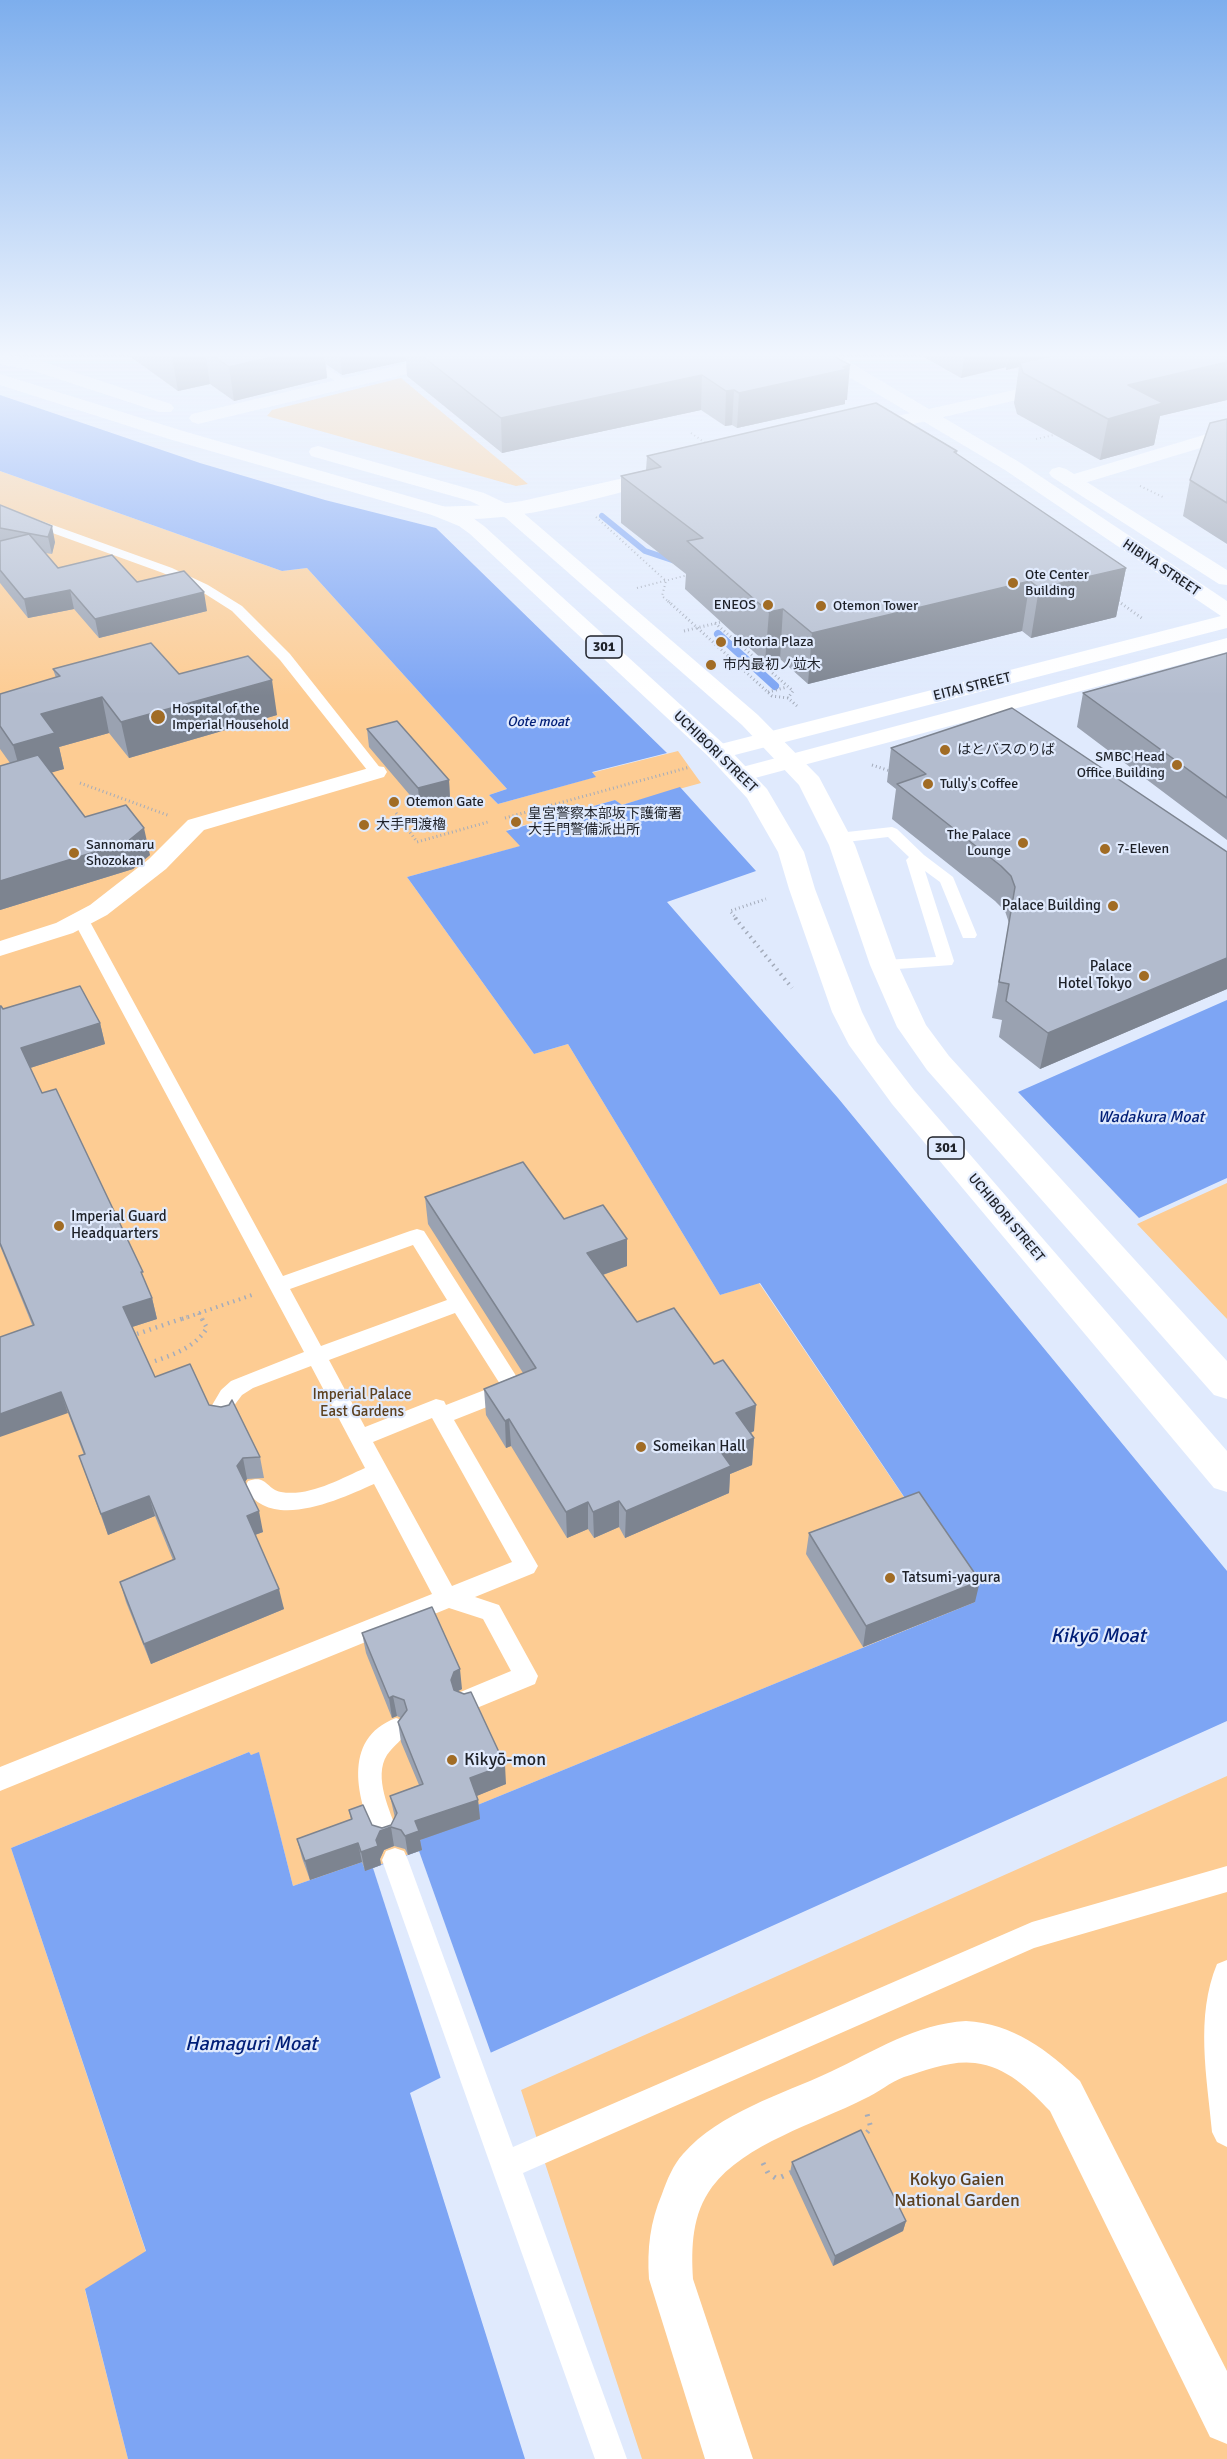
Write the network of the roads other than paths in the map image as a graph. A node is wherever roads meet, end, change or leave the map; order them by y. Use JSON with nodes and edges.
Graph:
{"nodes":[{"id":1,"x":286,"y":467,"type":"edge"},
{"id":2,"x":369,"y":467,"type":"edge"},
{"id":3,"x":677,"y":467,"type":"edge"},
{"id":4,"x":1013,"y":467,"type":"edge"},
{"id":5,"x":1050,"y":467,"type":"edge"},
{"id":6,"x":1118,"y":467,"type":"edge"},
{"id":7,"x":1071,"y":481,"type":"junction"},
{"id":8,"x":477,"y":497,"type":"junction"},
{"id":9,"x":543,"y":498,"type":"junction"},
{"id":10,"x":504,"y":508,"type":"junction"},
{"id":11,"x":0,"y":510,"type":"edge"},
{"id":12,"x":439,"y":511,"type":"junction"},
{"id":13,"x":530,"y":529,"type":"junction"},
{"id":14,"x":486,"y":538,"type":"junction"},
{"id":15,"x":1227,"y":579,"type":"edge"},
{"id":16,"x":1227,"y":611,"type":"edge"},
{"id":17,"x":1227,"y":621,"type":"edge"},
{"id":18,"x":1227,"y":645,"type":"edge"},
{"id":19,"x":768,"y":739,"type":"junction"},
{"id":20,"x":718,"y":752,"type":"junction"},
{"id":21,"x":792,"y":761,"type":"junction"},
{"id":22,"x":376,"y":772,"type":"joint"},
{"id":23,"x":740,"y":774,"type":"junction"},
{"id":24,"x":838,"y":838,"type":"junction"},
{"id":25,"x":919,"y":858,"type":"junction"},
{"id":26,"x":81,"y":920,"type":"junction"},
{"id":27,"x":969,"y":935,"type":"dead end"},
{"id":28,"x":0,"y":949,"type":"edge"},
{"id":29,"x":884,"y":965,"type":"junction"},
{"id":30,"x":278,"y":1286,"type":"junction"},
{"id":31,"x":460,"y":1303,"type":"junction"},
{"id":32,"x":317,"y":1357,"type":"junction"},
{"id":33,"x":1227,"y":1385,"type":"edge"},
{"id":34,"x":441,"y":1416,"type":"junction"},
{"id":35,"x":225,"y":1418,"type":"edge"},
{"id":36,"x":360,"y":1438,"type":"junction"},
{"id":37,"x":378,"y":1472,"type":"junction"},
{"id":38,"x":1227,"y":1477,"type":"edge"},
{"id":39,"x":256,"y":1486,"type":"dead end"},
{"id":40,"x":446,"y":1597,"type":"junction"},
{"id":41,"x":467,"y":1701,"type":"edge"},
{"id":42,"x":396,"y":1729,"type":"dead end"},
{"id":43,"x":0,"y":1779,"type":"edge"},
{"id":44,"x":385,"y":1833,"type":"dead end"},
{"id":45,"x":395,"y":1860,"type":"dead end"},
{"id":46,"x":1227,"y":1879,"type":"edge"},
{"id":47,"x":1227,"y":1974,"type":"edge"},
{"id":48,"x":1227,"y":2132,"type":"edge"},
{"id":49,"x":505,"y":2166,"type":"junction"},
{"id":50,"x":1227,"y":2420,"type":"edge"},
{"id":51,"x":611,"y":2459,"type":"edge"},
{"id":52,"x":729,"y":2459,"type":"edge"}],
"edges":[{"from":1,"to":12,"type":"main road","name":"UCHIBORI STREET","number":"301"},
{"from":2,"to":8,"type":"main road","number":"301"},
{"from":3,"to":9,"type":"main road"},
{"from":4,"to":16,"type":"main road","name":"HIBIYA STREET"},
{"from":5,"to":7,"type":"main road","name":"HIBIYA STREET"},
{"from":6,"to":7,"type":"main road"},
{"from":7,"to":15,"type":"main road","name":"HIBIYA STREET"},
{"from":8,"to":9,"type":"main road"},
{"from":8,"to":10,"type":"main road","number":"301"},
{"from":9,"to":10,"type":"main road"},
{"from":9,"to":13,"type":"main road"},
{"from":10,"to":12,"type":"main road"},
{"from":10,"to":13,"type":"main road","number":"301"},
{"from":10,"to":14,"type":"main road"},
{"from":11,"to":22,"type":"lane"},
{"from":12,"to":14,"type":"main road","name":"UCHIBORI STREET","number":"301"},
{"from":13,"to":19,"type":"main road","number":"301"},
{"from":14,"to":20,"type":"main road","name":"UCHIBORI STREET","number":"301"},
{"from":17,"to":19,"type":"main road","name":"EITAI STREET"},
{"from":18,"to":21,"type":"main road","name":"EITAI STREET"},
{"from":19,"to":20,"type":"main road","name":"EITAI STREET"},
{"from":19,"to":21,"type":"main road","number":"301"},
{"from":20,"to":23,"type":"main road","name":"UCHIBORI STREET","number":"301"},
{"from":21,"to":23,"type":"main road","name":"EITAI STREET"},
{"from":21,"to":24,"type":"main road","number":"301"},
{"from":22,"to":26,"type":"street"},
{"from":23,"to":38,"type":"main road","name":"UCHIBORI STREET","number":"301"},
{"from":24,"to":25,"type":"lane"},
{"from":24,"to":29,"type":"main road","number":"301"},
{"from":25,"to":27,"type":"lane"},
{"from":25,"to":29,"type":"lane"},
{"from":26,"to":28,"type":"street"},
{"from":26,"to":30,"type":"lane"},
{"from":29,"to":33,"type":"main road","number":"301"},
{"from":30,"to":31,"type":"lane"},
{"from":30,"to":32,"type":"lane"},
{"from":31,"to":32,"type":"lane"},
{"from":31,"to":34,"type":"lane"},
{"from":32,"to":35,"type":"lane"},
{"from":32,"to":36,"type":"lane"},
{"from":34,"to":36,"type":"lane"},
{"from":34,"to":40,"type":"lane"},
{"from":36,"to":37,"type":"lane"},
{"from":37,"to":39,"type":"lane"},
{"from":37,"to":40,"type":"lane"},
{"from":40,"to":41,"type":"lane"},
{"from":40,"to":43,"type":"lane"},
{"from":42,"to":44,"type":"lane"},
{"from":45,"to":49,"type":"lane"},
{"from":46,"to":49,"type":"lane"},
{"from":47,"to":48,"type":"lane"},
{"from":49,"to":51,"type":"lane"},
{"from":50,"to":52,"type":"street"}]}
